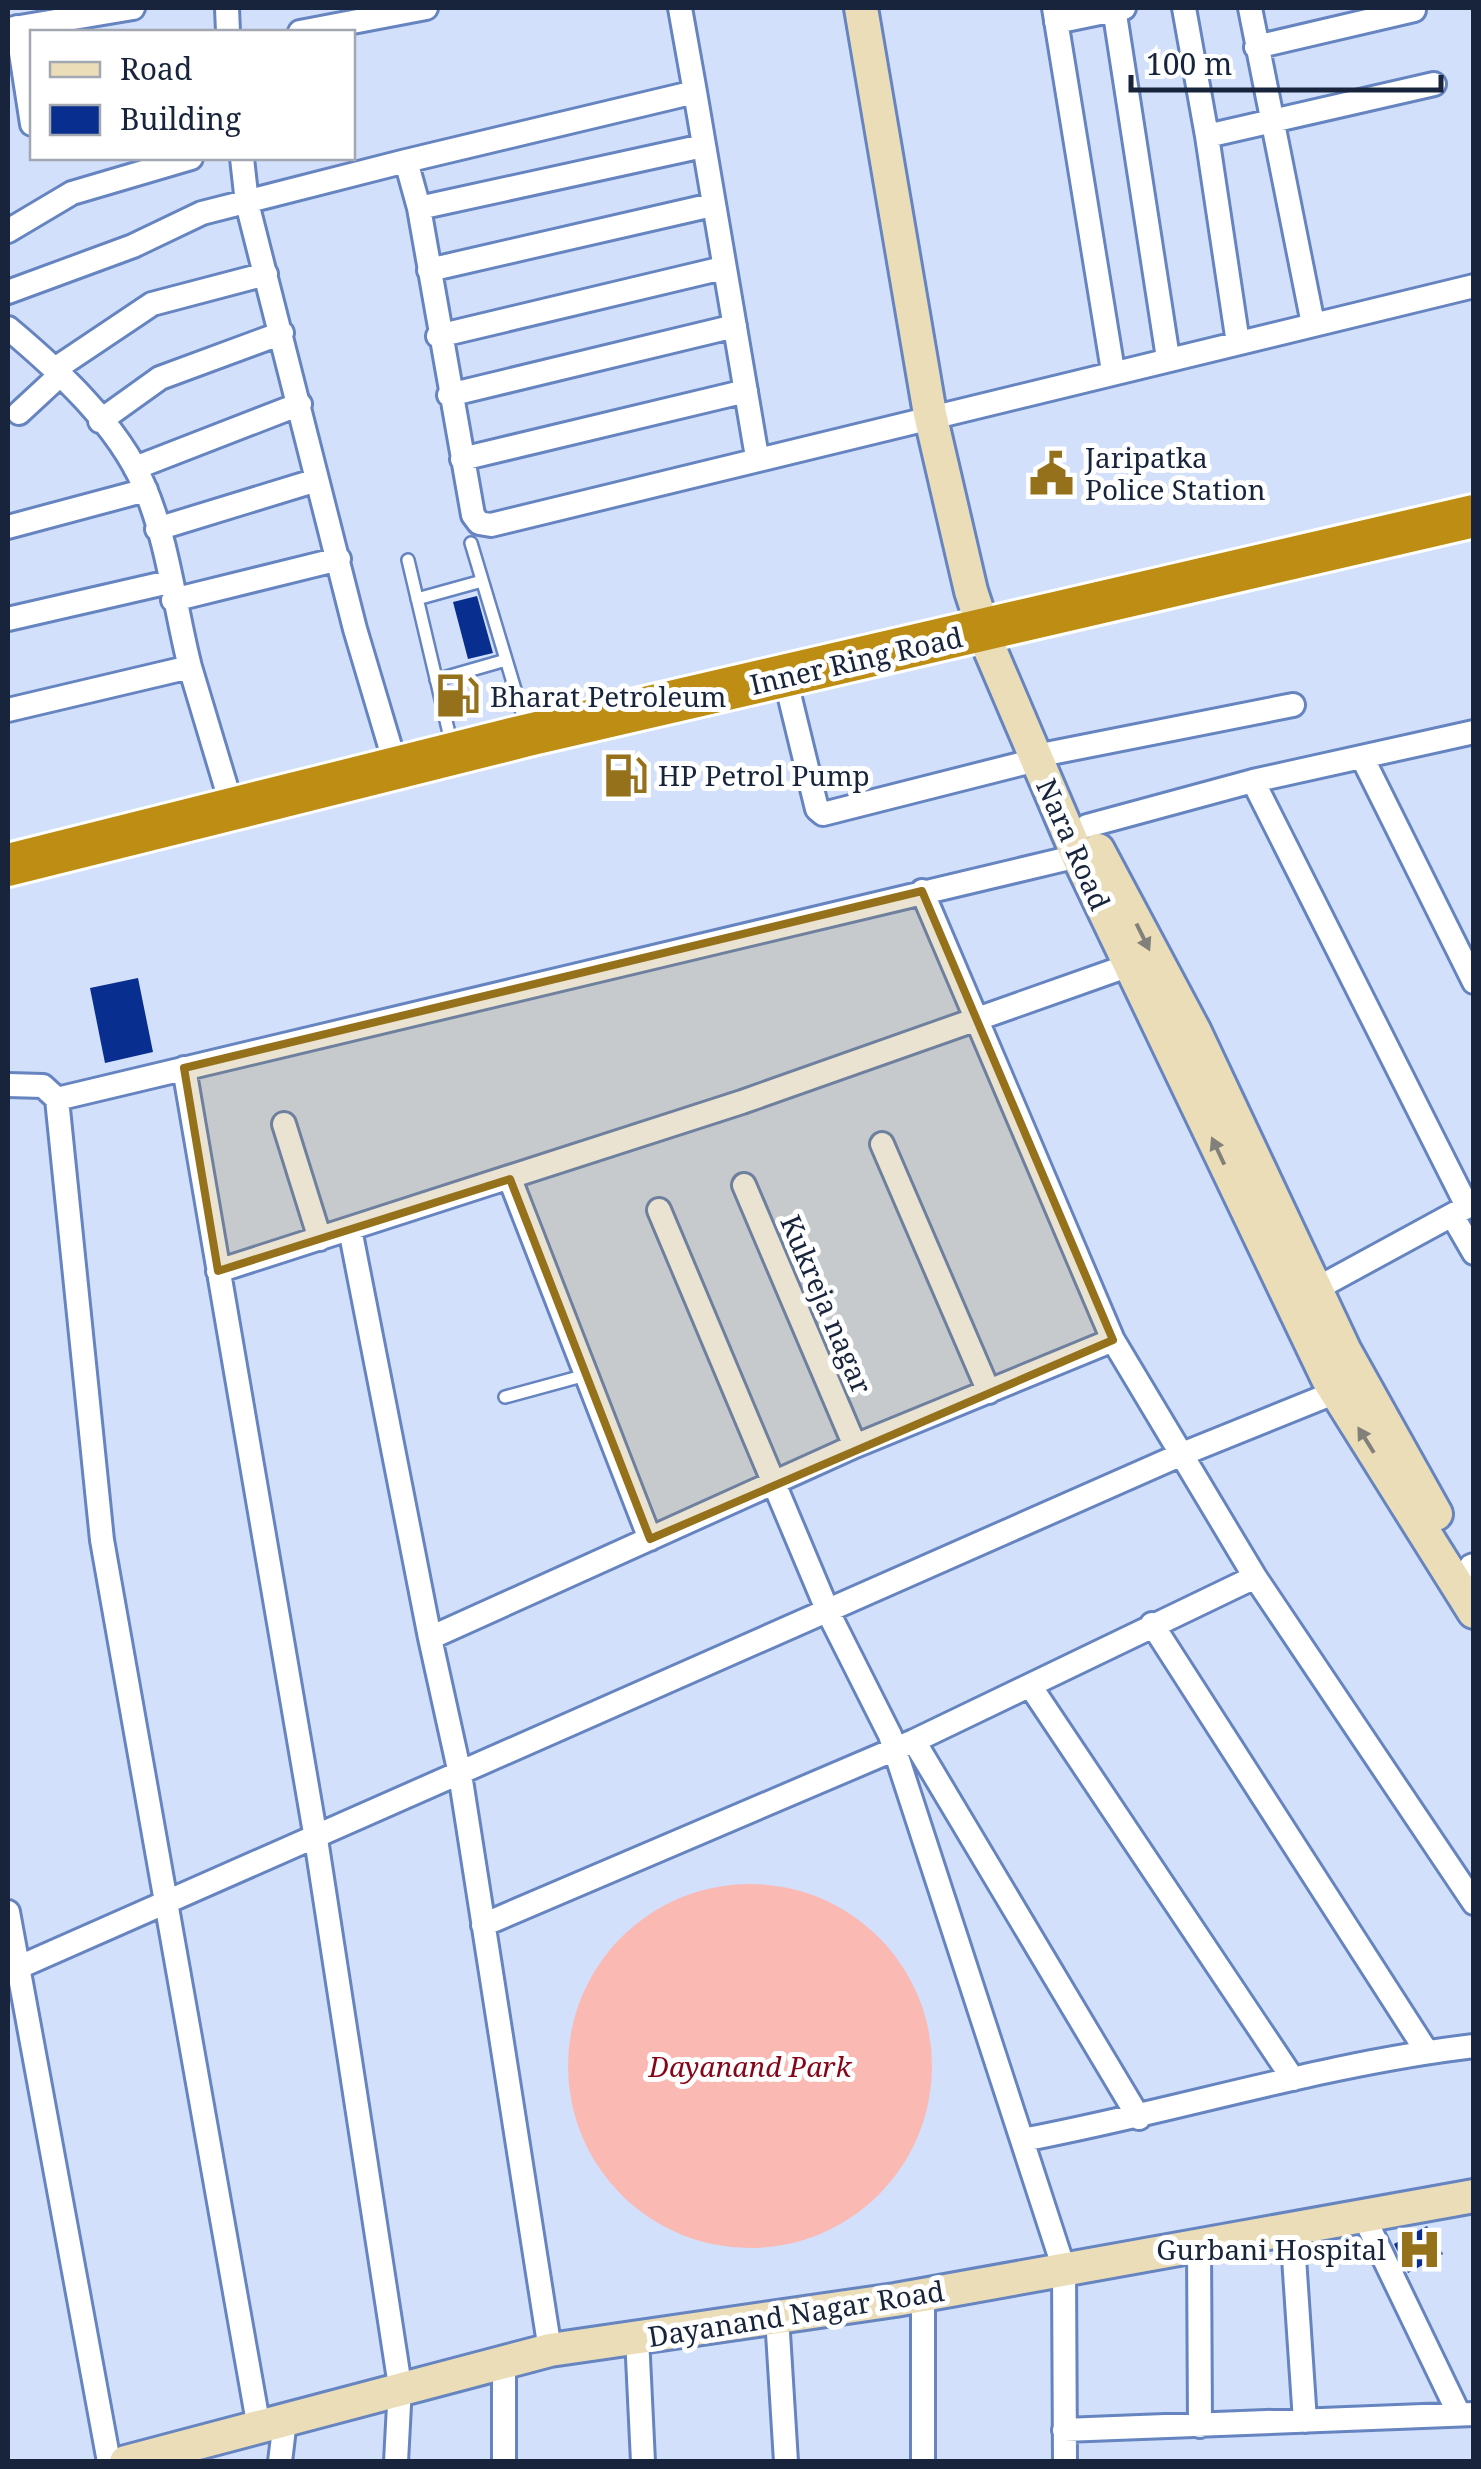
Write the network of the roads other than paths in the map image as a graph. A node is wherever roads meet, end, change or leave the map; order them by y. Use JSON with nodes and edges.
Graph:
{"nodes":[{"id":1,"x":133,"y":8,"type":"edge"},
{"id":2,"x":426,"y":8,"type":"edge"},
{"id":3,"x":680,"y":8,"type":"edge"},
{"id":4,"x":861,"y":8,"type":"edge"},
{"id":5,"x":884,"y":8,"type":"edge"},
{"id":6,"x":1118,"y":8,"type":"edge"},
{"id":7,"x":1184,"y":8,"type":"edge"},
{"id":8,"x":1250,"y":8,"type":"edge"},
{"id":9,"x":1414,"y":10,"type":"edge"},
{"id":10,"x":1055,"y":15,"type":"edge"},
{"id":11,"x":12,"y":28,"type":"edge"},
{"id":12,"x":310,"y":30,"type":"edge"},
{"id":13,"x":1256,"y":48,"type":"junction"},
{"id":14,"x":21,"y":73,"type":"edge"},
{"id":15,"x":1434,"y":84,"type":"dead end"},
{"id":16,"x":695,"y":92,"type":"junction"},
{"id":17,"x":30,"y":115,"type":"edge"},
{"id":18,"x":1270,"y":121,"type":"junction"},
{"id":19,"x":1207,"y":136,"type":"junction"},
{"id":20,"x":703,"y":146,"type":"junction"},
{"id":21,"x":184,"y":160,"type":"edge"},
{"id":22,"x":242,"y":160,"type":"edge"},
{"id":23,"x":406,"y":161,"type":"junction"},
{"id":24,"x":246,"y":202,"type":"junction"},
{"id":25,"x":712,"y":205,"type":"junction"},
{"id":26,"x":418,"y":208,"type":"junction"},
{"id":27,"x":8,"y":231,"type":"edge"},
{"id":28,"x":723,"y":268,"type":"junction"},
{"id":29,"x":429,"y":270,"type":"junction"},
{"id":30,"x":266,"y":274,"type":"junction"},
{"id":31,"x":1474,"y":286,"type":"edge"},
{"id":32,"x":8,"y":292,"type":"edge"},
{"id":33,"x":1312,"y":324,"type":"junction"},
{"id":34,"x":734,"y":326,"type":"junction"},
{"id":35,"x":8,"y":328,"type":"edge"},
{"id":36,"x":282,"y":333,"type":"junction"},
{"id":37,"x":438,"y":336,"type":"junction"},
{"id":38,"x":1238,"y":343,"type":"junction"},
{"id":39,"x":1168,"y":358,"type":"junction"},
{"id":40,"x":1113,"y":370,"type":"junction"},
{"id":41,"x":57,"y":372,"type":"junction"},
{"id":42,"x":746,"y":392,"type":"junction"},
{"id":43,"x":449,"y":396,"type":"junction"},
{"id":44,"x":300,"y":404,"type":"junction"},
{"id":45,"x":940,"y":412,"type":"junction"},
{"id":46,"x":19,"y":413,"type":"dead end"},
{"id":47,"x":100,"y":421,"type":"junction"},
{"id":48,"x":756,"y":456,"type":"junction"},
{"id":49,"x":462,"y":460,"type":"junction"},
{"id":50,"x":136,"y":468,"type":"junction"},
{"id":51,"x":318,"y":480,"type":"junction"},
{"id":52,"x":146,"y":490,"type":"junction"},
{"id":53,"x":1474,"y":516,"type":"edge"},
{"id":54,"x":8,"y":527,"type":"edge"},
{"id":55,"x":157,"y":529,"type":"junction"},
{"id":56,"x":471,"y":543,"type":"dead end"},
{"id":57,"x":1474,"y":543,"type":"edge"},
{"id":58,"x":339,"y":559,"type":"junction"},
{"id":59,"x":408,"y":560,"type":"dead end"},
{"id":60,"x":482,"y":580,"type":"junction"},
{"id":61,"x":171,"y":591,"type":"junction"},
{"id":62,"x":417,"y":599,"type":"junction"},
{"id":63,"x":8,"y":620,"type":"edge"},
{"id":64,"x":997,"y":638,"type":"junction"},
{"id":65,"x":506,"y":660,"type":"junction"},
{"id":66,"x":190,"y":667,"type":"junction"},
{"id":67,"x":436,"y":680,"type":"junction"},
{"id":68,"x":789,"y":694,"type":"junction"},
{"id":69,"x":1294,"y":705,"type":"dead end"},
{"id":70,"x":8,"y":710,"type":"edge"},
{"id":71,"x":1474,"y":732,"type":"edge"},
{"id":72,"x":528,"y":735,"type":"junction"},
{"id":73,"x":455,"y":756,"type":"junction"},
{"id":74,"x":1044,"y":756,"type":"junction"},
{"id":75,"x":1362,"y":757,"type":"junction"},
{"id":76,"x":397,"y":770,"type":"junction"},
{"id":77,"x":1253,"y":780,"type":"junction"},
{"id":78,"x":233,"y":810,"type":"junction"},
{"id":79,"x":1082,"y":841,"type":"junction"},
{"id":80,"x":8,"y":865,"type":"edge"},
{"id":81,"x":8,"y":886,"type":"edge"},
{"id":82,"x":922,"y":891,"type":"junction"},
{"id":83,"x":1130,"y":965,"type":"junction"},
{"id":84,"x":1474,"y":982,"type":"edge"},
{"id":85,"x":975,"y":1020,"type":"junction"},
{"id":86,"x":184,"y":1068,"type":"junction"},
{"id":87,"x":8,"y":1085,"type":"edge"},
{"id":88,"x":56,"y":1099,"type":"junction"},
{"id":89,"x":284,"y":1124,"type":"dead end"},
{"id":90,"x":882,"y":1144,"type":"dead end"},
{"id":91,"x":510,"y":1179,"type":"junction"},
{"id":92,"x":744,"y":1185,"type":"dead end"},
{"id":93,"x":1464,"y":1208,"type":"edge"},
{"id":94,"x":660,"y":1210,"type":"dead end"},
{"id":95,"x":350,"y":1230,"type":"junction"},
{"id":96,"x":320,"y":1239,"type":"junction"},
{"id":97,"x":1474,"y":1252,"type":"edge"},
{"id":98,"x":218,"y":1271,"type":"junction"},
{"id":99,"x":1316,"y":1289,"type":"junction"},
{"id":100,"x":1113,"y":1340,"type":"junction"},
{"id":101,"x":586,"y":1375,"type":"junction"},
{"id":102,"x":989,"y":1392,"type":"junction"},
{"id":103,"x":1336,"y":1392,"type":"junction"},
{"id":104,"x":505,"y":1397,"type":"dead end"},
{"id":105,"x":855,"y":1446,"type":"junction"},
{"id":106,"x":1180,"y":1455,"type":"junction"},
{"id":107,"x":773,"y":1484,"type":"junction"},
{"id":108,"x":650,"y":1539,"type":"junction"},
{"id":109,"x":1473,"y":1567,"type":"edge"},
{"id":110,"x":1255,"y":1577,"type":"junction"},
{"id":111,"x":1474,"y":1612,"type":"edge"},
{"id":112,"x":828,"y":1614,"type":"junction"},
{"id":113,"x":1152,"y":1624,"type":"junction"},
{"id":114,"x":430,"y":1638,"type":"junction"},
{"id":115,"x":1032,"y":1687,"type":"junction"},
{"id":116,"x":904,"y":1745,"type":"junction"},
{"id":117,"x":460,"y":1774,"type":"junction"},
{"id":118,"x":316,"y":1839,"type":"junction"},
{"id":119,"x":168,"y":1903,"type":"junction"},
{"id":120,"x":1474,"y":1903,"type":"edge"},
{"id":121,"x":8,"y":1912,"type":"edge"},
{"id":122,"x":483,"y":1925,"type":"junction"},
{"id":123,"x":13,"y":1970,"type":"edge"},
{"id":124,"x":1474,"y":2046,"type":"edge"},
{"id":125,"x":1427,"y":2052,"type":"junction"},
{"id":126,"x":1294,"y":2079,"type":"junction"},
{"id":127,"x":1139,"y":2118,"type":"junction"},
{"id":128,"x":1022,"y":2140,"type":"junction"},
{"id":129,"x":1474,"y":2196,"type":"edge"},
{"id":130,"x":1363,"y":2215,"type":"junction"},
{"id":131,"x":1292,"y":2228,"type":"junction"},
{"id":132,"x":1199,"y":2245,"type":"junction"},
{"id":133,"x":1064,"y":2269,"type":"junction"},
{"id":134,"x":922,"y":2295,"type":"junction"},
{"id":135,"x":778,"y":2317,"type":"junction"},
{"id":136,"x":637,"y":2338,"type":"junction"},
{"id":137,"x":550,"y":2350,"type":"junction"},
{"id":138,"x":504,"y":2361,"type":"junction"},
{"id":139,"x":400,"y":2386,"type":"junction"},
{"id":140,"x":1466,"y":2414,"type":"edge"},
{"id":141,"x":1305,"y":2421,"type":"junction"},
{"id":142,"x":272,"y":2424,"type":"junction"},
{"id":143,"x":1200,"y":2426,"type":"junction"},
{"id":144,"x":1064,"y":2430,"type":"junction"},
{"id":145,"x":109,"y":2462,"type":"edge"},
{"id":146,"x":126,"y":2462,"type":"edge"},
{"id":147,"x":280,"y":2462,"type":"edge"},
{"id":148,"x":396,"y":2462,"type":"edge"},
{"id":149,"x":504,"y":2462,"type":"edge"},
{"id":150,"x":643,"y":2462,"type":"edge"},
{"id":151,"x":786,"y":2462,"type":"edge"},
{"id":152,"x":922,"y":2462,"type":"edge"},
{"id":153,"x":1065,"y":2462,"type":"edge"}],
"edges":[{"from":1,"to":11,"type":"street"},
{"from":2,"to":12,"type":"street"},
{"from":3,"to":16,"type":"street"},
{"from":4,"to":45,"type":"main road","name":"Nara Road"},
{"from":5,"to":45,"type":"main road","name":"Nara Road"},
{"from":6,"to":10,"type":"street"},
{"from":6,"to":39,"type":"street"},
{"from":7,"to":19,"type":"street"},
{"from":8,"to":13,"type":"street"},
{"from":9,"to":13,"type":"street"},
{"from":10,"to":40,"type":"street"},
{"from":11,"to":14,"type":"street"},
{"from":13,"to":18,"type":"street"},
{"from":14,"to":17,"type":"street"},
{"from":15,"to":18,"type":"street"},
{"from":16,"to":20,"type":"street"},
{"from":16,"to":23,"type":"street"},
{"from":18,"to":19,"type":"street"},
{"from":18,"to":33,"type":"street"},
{"from":19,"to":38,"type":"street"},
{"from":20,"to":25,"type":"street"},
{"from":20,"to":26,"type":"street"},
{"from":21,"to":27,"type":"street"},
{"from":22,"to":24,"type":"street"},
{"from":23,"to":24,"type":"street"},
{"from":23,"to":26,"type":"street"},
{"from":24,"to":30,"type":"street"},
{"from":24,"to":32,"type":"street"},
{"from":25,"to":28,"type":"street"},
{"from":25,"to":29,"type":"street"},
{"from":26,"to":29,"type":"street"},
{"from":28,"to":34,"type":"street"},
{"from":28,"to":37,"type":"street"},
{"from":29,"to":37,"type":"street"},
{"from":30,"to":36,"type":"street"},
{"from":30,"to":41,"type":"street"},
{"from":31,"to":33,"type":"street"},
{"from":33,"to":38,"type":"street"},
{"from":34,"to":42,"type":"street"},
{"from":34,"to":43,"type":"street"},
{"from":35,"to":41,"type":"street"},
{"from":36,"to":44,"type":"street"},
{"from":36,"to":47,"type":"street"},
{"from":37,"to":43,"type":"street"},
{"from":38,"to":39,"type":"street"},
{"from":39,"to":40,"type":"street"},
{"from":40,"to":45,"type":"street"},
{"from":41,"to":46,"type":"street"},
{"from":41,"to":47,"type":"street"},
{"from":42,"to":48,"type":"street"},
{"from":42,"to":49,"type":"street"},
{"from":43,"to":49,"type":"street"},
{"from":44,"to":50,"type":"street"},
{"from":44,"to":51,"type":"street"},
{"from":45,"to":48,"type":"street"},
{"from":45,"to":64,"type":"main road","name":"Nara Road"},
{"from":47,"to":50,"type":"street"},
{"from":48,"to":49,"type":"street"},
{"from":50,"to":52,"type":"street"},
{"from":51,"to":55,"type":"street"},
{"from":51,"to":58,"type":"street"},
{"from":52,"to":54,"type":"street"},
{"from":52,"to":55,"type":"street"},
{"from":53,"to":64,"type":"highway","name":"Inner Ring Road"},
{"from":55,"to":61,"type":"street"},
{"from":56,"to":60,"type":"lane"},
{"from":57,"to":64,"type":"highway","name":"Inner Ring Road"},
{"from":58,"to":61,"type":"street"},
{"from":58,"to":76,"type":"street"},
{"from":59,"to":62,"type":"lane"},
{"from":60,"to":62,"type":"lane"},
{"from":60,"to":65,"type":"lane"},
{"from":61,"to":63,"type":"street"},
{"from":61,"to":66,"type":"street"},
{"from":62,"to":67,"type":"lane"},
{"from":64,"to":68,"type":"highway","name":"Inner Ring Road"},
{"from":64,"to":72,"type":"highway","name":"Inner Ring Road"},
{"from":64,"to":74,"type":"main road","name":"Nara Road"},
{"from":65,"to":67,"type":"lane"},
{"from":65,"to":72,"type":"lane"},
{"from":66,"to":70,"type":"street"},
{"from":66,"to":78,"type":"street"},
{"from":67,"to":73,"type":"lane"},
{"from":68,"to":74,"type":"street"},
{"from":68,"to":81,"type":"highway","name":"Inner Ring Road"},
{"from":69,"to":74,"type":"street"},
{"from":71,"to":75,"type":"street"},
{"from":72,"to":73,"type":"highway","name":"Inner Ring Road"},
{"from":73,"to":76,"type":"highway","name":"Inner Ring Road"},
{"from":74,"to":79,"type":"main road","name":"Nara Road"},
{"from":75,"to":77,"type":"street"},
{"from":75,"to":84,"type":"street"},
{"from":76,"to":78,"type":"highway","name":"Inner Ring Road"},
{"from":77,"to":79,"type":"street"},
{"from":77,"to":93,"type":"street"},
{"from":78,"to":80,"type":"highway","name":"Inner Ring Road"},
{"from":79,"to":82,"type":"street"},
{"from":79,"to":83,"type":"main road","name":"Nara Road"},
{"from":79,"to":99,"type":"main road","name":"Nara Road","one_way":true},
{"from":82,"to":85,"type":"street"},
{"from":82,"to":86,"type":"street"},
{"from":83,"to":85,"type":"street"},
{"from":103,"to":83,"type":"main road","name":"Nara Road","one_way":true},
{"from":85,"to":91,"type":"street"},
{"from":85,"to":100,"type":"street"},
{"from":86,"to":88,"type":"street"},
{"from":86,"to":98,"type":"street"},
{"from":87,"to":88,"type":"street"},
{"from":88,"to":119,"type":"street"},
{"from":89,"to":96,"type":"street"},
{"from":90,"to":102,"type":"street"},
{"from":91,"to":95,"type":"street"},
{"from":91,"to":101,"type":"street"},
{"from":92,"to":105,"type":"street","name":"Kukreja nagar"},
{"from":93,"to":97,"type":"street"},
{"from":93,"to":99,"type":"street"},
{"from":94,"to":107,"type":"street"},
{"from":95,"to":96,"type":"street"},
{"from":95,"to":114,"type":"street"},
{"from":96,"to":98,"type":"street"},
{"from":98,"to":118,"type":"street"},
{"from":99,"to":109,"type":"main road","name":"Nara Road"},
{"from":100,"to":102,"type":"street"},
{"from":100,"to":106,"type":"street"},
{"from":101,"to":104,"type":"lane"},
{"from":101,"to":108,"type":"street"},
{"from":102,"to":105,"type":"street"},
{"from":103,"to":106,"type":"street"},
{"from":111,"to":103,"type":"main road","name":"Nara Road","one_way":true},
{"from":105,"to":107,"type":"street"},
{"from":106,"to":110,"type":"street"},
{"from":106,"to":112,"type":"street"},
{"from":107,"to":108,"type":"street"},
{"from":107,"to":112,"type":"street"},
{"from":108,"to":114,"type":"street"},
{"from":110,"to":113,"type":"street"},
{"from":110,"to":120,"type":"street"},
{"from":112,"to":116,"type":"street"},
{"from":112,"to":117,"type":"street"},
{"from":113,"to":115,"type":"street"},
{"from":113,"to":125,"type":"street"},
{"from":114,"to":117,"type":"street"},
{"from":115,"to":116,"type":"street"},
{"from":115,"to":126,"type":"street"},
{"from":116,"to":122,"type":"street"},
{"from":116,"to":127,"type":"street"},
{"from":116,"to":128,"type":"street"},
{"from":117,"to":118,"type":"street"},
{"from":117,"to":122,"type":"street"},
{"from":118,"to":119,"type":"street"},
{"from":118,"to":139,"type":"street"},
{"from":119,"to":123,"type":"street"},
{"from":119,"to":142,"type":"street"},
{"from":121,"to":123,"type":"street"},
{"from":122,"to":137,"type":"street"},
{"from":123,"to":145,"type":"street"},
{"from":124,"to":125,"type":"street"},
{"from":125,"to":126,"type":"street"},
{"from":126,"to":127,"type":"street"},
{"from":127,"to":128,"type":"street"},
{"from":128,"to":133,"type":"street"},
{"from":129,"to":130,"type":"main road","name":"Dayanand Nagar Road"},
{"from":130,"to":131,"type":"main road","name":"Dayanand Nagar Road"},
{"from":130,"to":140,"type":"street"},
{"from":131,"to":132,"type":"main road","name":"Dayanand Nagar Road"},
{"from":131,"to":141,"type":"street"},
{"from":132,"to":133,"type":"main road","name":"Dayanand Nagar Road"},
{"from":132,"to":143,"type":"street"},
{"from":133,"to":134,"type":"main road","name":"Dayanand Nagar Road"},
{"from":133,"to":144,"type":"street"},
{"from":134,"to":135,"type":"main road","name":"Dayanand Nagar Road"},
{"from":134,"to":152,"type":"street"},
{"from":135,"to":136,"type":"main road","name":"Dayanand Nagar Road"},
{"from":135,"to":151,"type":"street"},
{"from":136,"to":137,"type":"main road","name":"Dayanand Nagar Road"},
{"from":136,"to":150,"type":"street"},
{"from":137,"to":138,"type":"main road","name":"Dayanand Nagar Road"},
{"from":138,"to":139,"type":"main road","name":"Dayanand Nagar Road"},
{"from":138,"to":149,"type":"street"},
{"from":139,"to":142,"type":"main road","name":"Dayanand Nagar Road"},
{"from":139,"to":148,"type":"street"},
{"from":140,"to":141,"type":"street"},
{"from":141,"to":143,"type":"street"},
{"from":142,"to":146,"type":"main road","name":"Dayanand Nagar Road"},
{"from":142,"to":147,"type":"street"},
{"from":143,"to":144,"type":"street"},
{"from":144,"to":153,"type":"street"}]}
